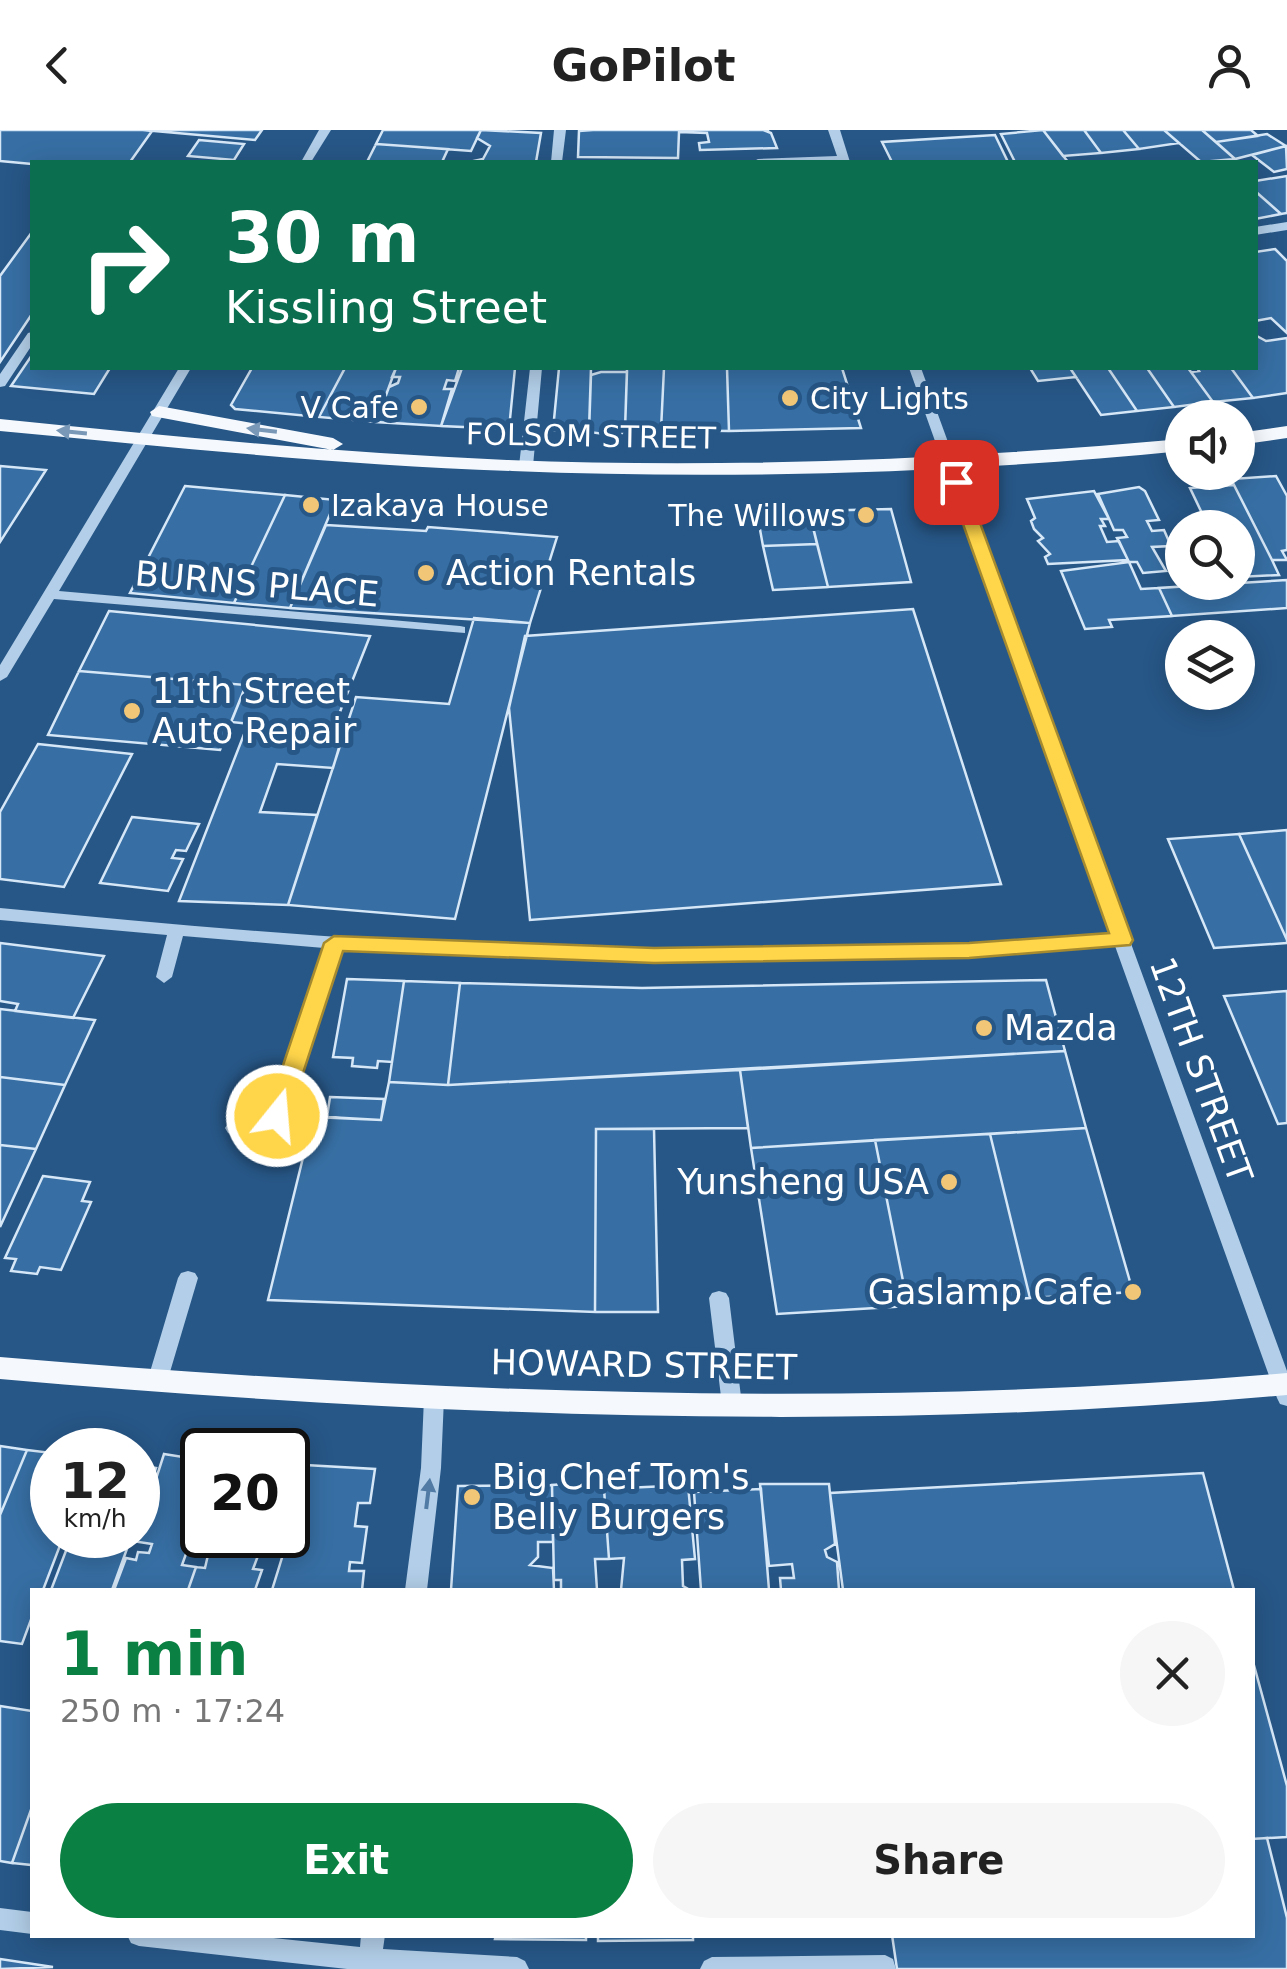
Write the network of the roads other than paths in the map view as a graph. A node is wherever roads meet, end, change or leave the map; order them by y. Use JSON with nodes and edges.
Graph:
{"nodes":[{"id":1,"x":325,"y":130,"type":"edge"},
{"id":2,"x":560,"y":130,"type":"edge"},
{"id":3,"x":834,"y":130,"type":"edge"},
{"id":4,"x":307,"y":160,"type":"edge"},
{"id":5,"x":557,"y":160,"type":"edge"},
{"id":6,"x":845,"y":160,"type":"edge"},
{"id":7,"x":1287,"y":226,"type":"edge"},
{"id":8,"x":1258,"y":231,"type":"edge"},
{"id":9,"x":30,"y":339,"type":"edge"},
{"id":10,"x":184,"y":370,"type":"edge"},
{"id":11,"x":536,"y":370,"type":"edge"},
{"id":12,"x":916,"y":370,"type":"edge"},
{"id":13,"x":0,"y":382,"type":"edge"},
{"id":14,"x":159,"y":412,"type":"junction"},
{"id":15,"x":0,"y":425,"type":"edge"},
{"id":16,"x":1287,"y":432,"type":"edge"},
{"id":17,"x":1255,"y":437,"type":"edge"},
{"id":18,"x":145,"y":439,"type":"junction"},
{"id":19,"x":1165,"y":446,"type":"edge"},
{"id":20,"x":391,"y":460,"type":"junction"},
{"id":21,"x":950,"y":462,"type":"junction"},
{"id":22,"x":526,"y":466,"type":"junction"},
{"id":23,"x":50,"y":594,"type":"junction"},
{"id":24,"x":460,"y":630,"type":"dead end"},
{"id":25,"x":0,"y":677,"type":"edge"},
{"id":26,"x":0,"y":914,"type":"edge"},
{"id":27,"x":176,"y":932,"type":"junction"},
{"id":28,"x":1122,"y":940,"type":"junction"},
{"id":29,"x":334,"y":943,"type":"junction"},
{"id":30,"x":164,"y":978,"type":"dead end"},
{"id":31,"x":234,"y":1128,"type":"dead end"},
{"id":32,"x":188,"y":1278,"type":"dead end"},
{"id":33,"x":720,"y":1298,"type":"dead end"},
{"id":34,"x":0,"y":1368,"type":"edge"},
{"id":35,"x":157,"y":1382,"type":"junction"},
{"id":36,"x":1285,"y":1389,"type":"edge"},
{"id":37,"x":434,"y":1398,"type":"junction"},
{"id":38,"x":732,"y":1405,"type":"junction"},
{"id":39,"x":416,"y":1588,"type":"edge"},
{"id":40,"x":0,"y":1919,"type":"edge"},
{"id":41,"x":30,"y":1923,"type":"edge"},
{"id":42,"x":163,"y":1938,"type":"edge"},
{"id":43,"x":373,"y":1938,"type":"edge"},
{"id":44,"x":370,"y":1965,"type":"edge"},
{"id":45,"x":885,"y":1967,"type":"edge"},
{"id":46,"x":517,"y":1969,"type":"edge"},
{"id":47,"x":712,"y":1969,"type":"edge"}],
"edges":[{"from":1,"to":4,"type":"street"},
{"from":2,"to":5,"type":"street"},
{"from":3,"to":6,"type":"street"},
{"from":7,"to":8,"type":"street"},
{"from":9,"to":13,"type":"street"},
{"from":10,"to":14,"type":"street"},
{"from":11,"to":22,"type":"street"},
{"from":12,"to":21,"type":"street","name":"12TH STREET"},
{"from":14,"to":18,"type":"street"},
{"from":20,"to":14,"type":"main road","one_way":true},
{"from":18,"to":15,"type":"main road","name":"FOLSOM STREET","one_way":true},
{"from":16,"to":17,"type":"main road"},
{"from":18,"to":20,"type":"main road","name":"FOLSOM STREET"},
{"from":18,"to":23,"type":"street"},
{"from":19,"to":21,"type":"main road","name":"FOLSOM STREET"},
{"from":20,"to":22,"type":"main road","name":"FOLSOM STREET"},
{"from":21,"to":22,"type":"main road","name":"FOLSOM STREET"},
{"from":21,"to":28,"type":"street","name":"12TH STREET"},
{"from":23,"to":24,"type":"street","name":"BURNS PLACE"},
{"from":23,"to":25,"type":"street"},
{"from":26,"to":27,"type":"street"},
{"from":27,"to":29,"type":"street"},
{"from":27,"to":30,"type":"street"},
{"from":28,"to":29,"type":"street"},
{"from":28,"to":36,"type":"street","name":"12TH STREET"},
{"from":29,"to":31,"type":"street"},
{"from":32,"to":35,"type":"street"},
{"from":33,"to":38,"type":"street"},
{"from":34,"to":35,"type":"main road","name":"HOWARD STREET"},
{"from":35,"to":37,"type":"main road","name":"HOWARD STREET"},
{"from":36,"to":38,"type":"main road","name":"HOWARD STREET"},
{"from":37,"to":38,"type":"main road","name":"HOWARD STREET"},
{"from":39,"to":37,"type":"street","one_way":true},
{"from":40,"to":41,"type":"street"},
{"from":42,"to":44,"type":"street"},
{"from":43,"to":44,"type":"street"},
{"from":44,"to":46,"type":"street"},
{"from":45,"to":47,"type":"street"}]}
